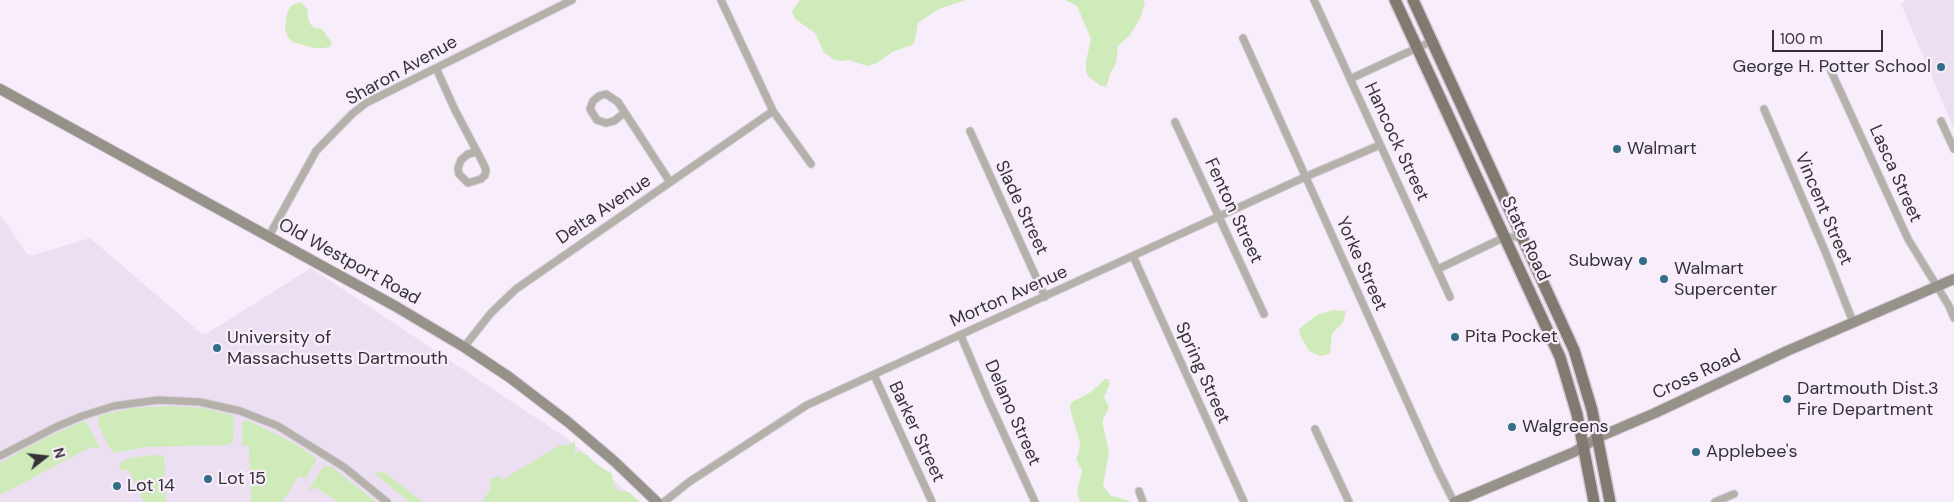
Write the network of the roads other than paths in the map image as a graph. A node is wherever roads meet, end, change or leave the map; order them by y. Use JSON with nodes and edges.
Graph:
{"nodes":[{"id":1,"x":572,"y":0,"type":"edge"},
{"id":2,"x":721,"y":0,"type":"edge"},
{"id":3,"x":1314,"y":0,"type":"edge"},
{"id":4,"x":1395,"y":0,"type":"edge"},
{"id":5,"x":1413,"y":0,"type":"edge"},
{"id":6,"x":1242,"y":38,"type":"dead end"},
{"id":7,"x":1432,"y":40,"type":"junction"},
{"id":8,"x":1417,"y":48,"type":"junction"},
{"id":9,"x":436,"y":68,"type":"junction"},
{"id":10,"x":1831,"y":71,"type":"dead end"},
{"id":11,"x":1350,"y":80,"type":"junction"},
{"id":12,"x":0,"y":89,"type":"edge"},
{"id":13,"x":1764,"y":109,"type":"dead end"},
{"id":14,"x":773,"y":111,"type":"junction"},
{"id":15,"x":624,"y":113,"type":"junction"},
{"id":16,"x":1941,"y":121,"type":"dead end"},
{"id":17,"x":1175,"y":122,"type":"dead end"},
{"id":18,"x":970,"y":131,"type":"dead end"},
{"id":19,"x":1380,"y":145,"type":"junction"},
{"id":20,"x":1954,"y":149,"type":"edge"},
{"id":21,"x":477,"y":152,"type":"junction"},
{"id":22,"x":811,"y":164,"type":"dead end"},
{"id":23,"x":1305,"y":177,"type":"junction"},
{"id":24,"x":670,"y":182,"type":"junction"},
{"id":25,"x":1219,"y":217,"type":"junction"},
{"id":26,"x":269,"y":236,"type":"junction"},
{"id":27,"x":1522,"y":236,"type":"junction"},
{"id":28,"x":1505,"y":237,"type":"junction"},
{"id":29,"x":1133,"y":256,"type":"junction"},
{"id":30,"x":1438,"y":269,"type":"junction"},
{"id":31,"x":1954,"y":279,"type":"edge"},
{"id":32,"x":1936,"y":286,"type":"junction"},
{"id":33,"x":1450,"y":297,"type":"dead end"},
{"id":34,"x":1045,"y":298,"type":"junction"},
{"id":35,"x":1264,"y":314,"type":"dead end"},
{"id":36,"x":1954,"y":318,"type":"edge"},
{"id":37,"x":1853,"y":322,"type":"junction"},
{"id":38,"x":961,"y":336,"type":"junction"},
{"id":39,"x":464,"y":347,"type":"junction"},
{"id":40,"x":874,"y":375,"type":"junction"},
{"id":41,"x":1315,"y":429,"type":"dead end"},
{"id":42,"x":1599,"y":436,"type":"junction"},
{"id":43,"x":1584,"y":447,"type":"junction"},
{"id":44,"x":0,"y":456,"type":"edge"},
{"id":45,"x":1139,"y":492,"type":"dead end"},
{"id":46,"x":1734,"y":494,"type":"dead end"},
{"id":47,"x":388,"y":502,"type":"edge"},
{"id":48,"x":657,"y":502,"type":"edge"},
{"id":49,"x":664,"y":502,"type":"edge"},
{"id":50,"x":932,"y":502,"type":"edge"},
{"id":51,"x":1035,"y":502,"type":"edge"},
{"id":52,"x":1144,"y":502,"type":"edge"},
{"id":53,"x":1244,"y":502,"type":"edge"},
{"id":54,"x":1349,"y":502,"type":"edge"},
{"id":55,"x":1455,"y":502,"type":"edge"},
{"id":56,"x":1594,"y":502,"type":"edge"},
{"id":57,"x":1610,"y":502,"type":"edge"},
{"id":58,"x":1715,"y":502,"type":"edge"}],
"edges":[{"from":1,"to":9,"type":"street","name":"Sharon Avenue"},
{"from":2,"to":14,"type":"street"},
{"from":3,"to":11,"type":"street","name":"Hancock Street"},
{"from":4,"to":8,"type":"main road","name":"State Road"},
{"from":5,"to":7,"type":"main road","name":"State Road"},
{"from":6,"to":23,"type":"street","name":"Yorke Street"},
{"from":7,"to":8,"type":"street"},
{"from":7,"to":27,"type":"main road","name":"State Road"},
{"from":8,"to":11,"type":"street"},
{"from":8,"to":28,"type":"main road","name":"State Road"},
{"from":9,"to":21,"type":"street"},
{"from":9,"to":26,"type":"street","name":"Sharon Avenue"},
{"from":10,"to":32,"type":"street","name":"Lasca Street"},
{"from":11,"to":19,"type":"street","name":"Hancock Street"},
{"from":12,"to":26,"type":"main road","name":"Old Westport Road"},
{"from":13,"to":37,"type":"street","name":"Vincent Street"},
{"from":14,"to":22,"type":"street"},
{"from":14,"to":24,"type":"street","name":"Delta Avenue"},
{"from":15,"to":15,"type":"street"},
{"from":15,"to":24,"type":"street"},
{"from":16,"to":20,"type":"street"},
{"from":17,"to":25,"type":"street","name":"Fenton Street"},
{"from":18,"to":34,"type":"street","name":"Slade Street"},
{"from":19,"to":23,"type":"street","name":"Morton Avenue"},
{"from":19,"to":30,"type":"street","name":"Hancock Street"},
{"from":21,"to":21,"type":"street"},
{"from":23,"to":25,"type":"street","name":"Morton Avenue"},
{"from":23,"to":55,"type":"street","name":"Yorke Street"},
{"from":24,"to":39,"type":"street","name":"Delta Avenue"},
{"from":25,"to":29,"type":"street","name":"Morton Avenue"},
{"from":25,"to":35,"type":"street","name":"Fenton Street"},
{"from":26,"to":39,"type":"main road","name":"Old Westport Road"},
{"from":27,"to":28,"type":"street"},
{"from":27,"to":42,"type":"main road","name":"State Road"},
{"from":28,"to":30,"type":"street"},
{"from":28,"to":43,"type":"main road","name":"State Road"},
{"from":29,"to":34,"type":"street","name":"Morton Avenue"},
{"from":29,"to":53,"type":"street","name":"Spring Street"},
{"from":30,"to":33,"type":"street","name":"Hancock Street"},
{"from":31,"to":32,"type":"main road","name":"Cross Road"},
{"from":32,"to":36,"type":"street","name":"Lasca Street"},
{"from":32,"to":37,"type":"main road","name":"Cross Road"},
{"from":34,"to":38,"type":"street","name":"Morton Avenue"},
{"from":37,"to":42,"type":"main road","name":"Cross Road"},
{"from":38,"to":40,"type":"street","name":"Morton Avenue"},
{"from":38,"to":51,"type":"street","name":"Delano Street"},
{"from":39,"to":48,"type":"main road","name":"Old Westport Road"},
{"from":40,"to":49,"type":"street","name":"Morton Avenue"},
{"from":40,"to":50,"type":"street","name":"Barker Street"},
{"from":41,"to":54,"type":"street"},
{"from":42,"to":43,"type":"main road","name":"Cross Road"},
{"from":42,"to":57,"type":"main road","name":"State Road"},
{"from":43,"to":55,"type":"main road","name":"Cross Road"},
{"from":43,"to":56,"type":"main road","name":"State Road"},
{"from":44,"to":47,"type":"street"},
{"from":45,"to":52,"type":"street"},
{"from":46,"to":58,"type":"street"}]}
